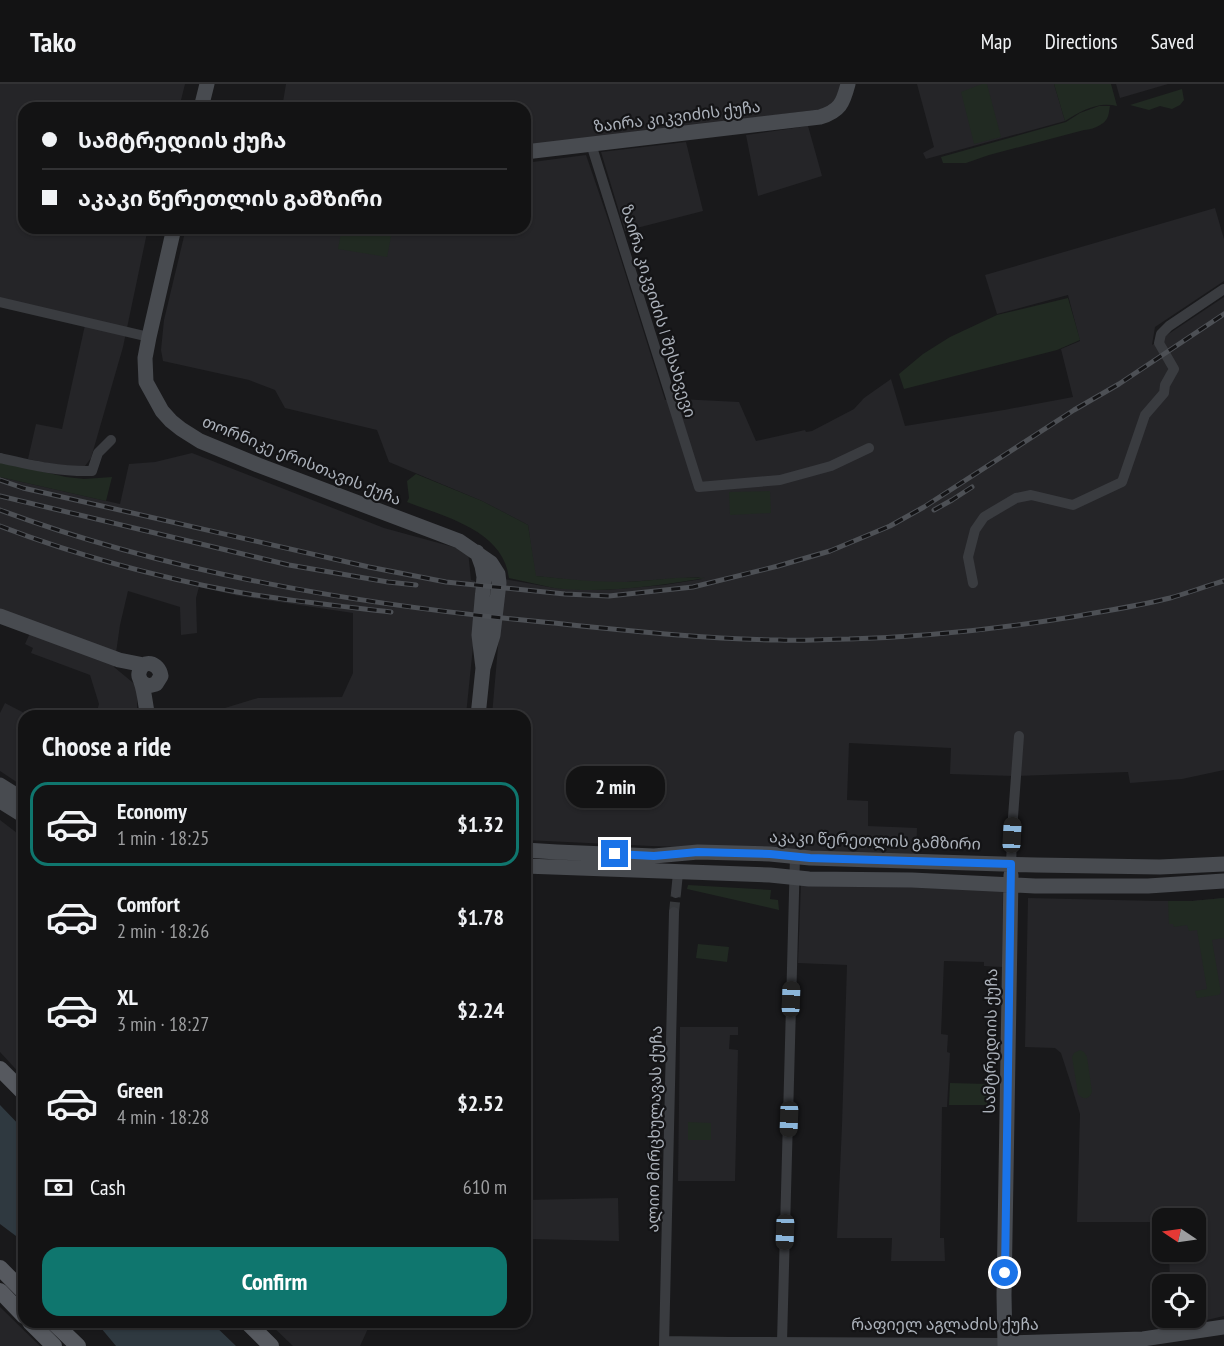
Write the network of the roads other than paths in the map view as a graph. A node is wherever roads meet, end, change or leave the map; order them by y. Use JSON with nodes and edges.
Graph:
{"nodes":[{"id":1,"x":207,"y":84,"type":"edge"},
{"id":2,"x":849,"y":84,"type":"edge"},
{"id":3,"x":202,"y":102,"type":"edge"},
{"id":4,"x":591,"y":144,"type":"junction"},
{"id":5,"x":531,"y":151,"type":"edge"},
{"id":6,"x":173,"y":234,"type":"edge"},
{"id":7,"x":1224,"y":290,"type":"edge"},
{"id":8,"x":0,"y":302,"type":"edge"},
{"id":9,"x":149,"y":337,"type":"junction"},
{"id":10,"x":111,"y":440,"type":"dead end"},
{"id":11,"x":869,"y":448,"type":"dead end"},
{"id":12,"x":0,"y":458,"type":"edge"},
{"id":13,"x":973,"y":583,"type":"dead end"},
{"id":14,"x":0,"y":616,"type":"edge"},
{"id":15,"x":145,"y":677,"type":"junction"},
{"id":16,"x":145,"y":710,"type":"edge"},
{"id":17,"x":153,"y":710,"type":"edge"},
{"id":18,"x":479,"y":710,"type":"edge"},
{"id":19,"x":1019,"y":736,"type":"dead end"},
{"id":20,"x":0,"y":785,"type":"edge"},
{"id":21,"x":18,"y":796,"type":"edge"},
{"id":22,"x":0,"y":801,"type":"edge"},
{"id":23,"x":18,"y":812,"type":"edge"},
{"id":24,"x":531,"y":850,"type":"edge"},
{"id":25,"x":795,"y":856,"type":"junction"},
{"id":26,"x":1011,"y":864,"type":"junction"},
{"id":27,"x":1224,"y":864,"type":"edge"},
{"id":28,"x":531,"y":866,"type":"edge"},
{"id":29,"x":678,"y":873,"type":"junction"},
{"id":30,"x":794,"y":878,"type":"junction"},
{"id":31,"x":1224,"y":882,"type":"edge"},
{"id":32,"x":1010,"y":885,"type":"junction"},
{"id":33,"x":676,"y":893,"type":"tunnel mouth"},
{"id":34,"x":674,"y":912,"type":"tunnel mouth"},
{"id":35,"x":0,"y":1069,"type":"edge"},
{"id":36,"x":18,"y":1088,"type":"edge"},
{"id":37,"x":0,"y":1268,"type":"edge"},
{"id":38,"x":18,"y":1286,"type":"edge"},
{"id":39,"x":0,"y":1291,"type":"edge"},
{"id":40,"x":18,"y":1310,"type":"edge"},
{"id":41,"x":1224,"y":1327,"type":"edge"},
{"id":42,"x":36,"y":1328,"type":"edge"},
{"id":43,"x":59,"y":1328,"type":"edge"},
{"id":44,"x":253,"y":1328,"type":"edge"},
{"id":45,"x":782,"y":1342,"type":"junction"},
{"id":46,"x":664,"y":1343,"type":"edge"},
{"id":47,"x":1005,"y":1344,"type":"edge"},
{"id":48,"x":54,"y":1346,"type":"edge"},
{"id":49,"x":78,"y":1346,"type":"edge"},
{"id":50,"x":271,"y":1346,"type":"edge"}],
"edges":[{"from":1,"to":3,"type":"main road"},
{"from":2,"to":4,"type":"main road","name":"ზაირა კიკვიძის ქუჩა"},
{"from":4,"to":5,"type":"main road","name":"ზაირა კიკვიძის ქუჩა"},
{"from":4,"to":11,"type":"street","name":"ზაირა კიკვიძის I შესახვევი"},
{"from":6,"to":9,"type":"main road","name":"თორნიკე ერისთავის ქუჩა"},
{"from":7,"to":13,"type":"street"},
{"from":8,"to":9,"type":"street"},
{"from":9,"to":18,"type":"main road","name":"თორნიკე ერისთავის ქუჩა"},
{"from":10,"to":12,"type":"street"},
{"from":14,"to":15,"type":"main road"},
{"from":15,"to":16,"type":"main road"},
{"from":15,"to":17,"type":"main road"},
{"from":19,"to":26,"type":"street","name":"სამტრედიის ქუჩა"},
{"from":20,"to":21,"type":"main road"},
{"from":22,"to":23,"type":"main road"},
{"from":24,"to":25,"type":"main road","name":"აკაკი წერეთლის გამზირი"},
{"from":25,"to":26,"type":"main road","name":"აკაკი წერეთლის გამზირი"},
{"from":25,"to":30,"type":"street"},
{"from":26,"to":27,"type":"main road","name":"აკაკი წერეთლის გამზირი"},
{"from":26,"to":32,"type":"main road","name":"სამტრედიის ქუჩა"},
{"from":28,"to":29,"type":"main road"},
{"from":29,"to":30,"type":"main road"},
{"from":29,"to":33,"type":"street"},
{"from":30,"to":32,"type":"main road"},
{"from":30,"to":45,"type":"street"},
{"from":31,"to":32,"type":"main road"},
{"from":32,"to":47,"type":"main road","name":"სამტრედიის ქუჩა"},
{"from":34,"to":46,"type":"street","name":"ალიო მირცხულავას ქუჩა"},
{"from":35,"to":36,"type":"main road"},
{"from":37,"to":38,"type":"main road"},
{"from":39,"to":40,"type":"main road"},
{"from":41,"to":47,"type":"main road","name":"რაფიელ აგლაძის ქუჩა"},
{"from":42,"to":48,"type":"main road"},
{"from":43,"to":49,"type":"main road"},
{"from":44,"to":50,"type":"main road"},
{"from":45,"to":46,"type":"street","name":"რაფიელ აგლაძის ქუჩა"},
{"from":45,"to":47,"type":"street","name":"რაფიელ აგლაძის ქუჩა"}]}
